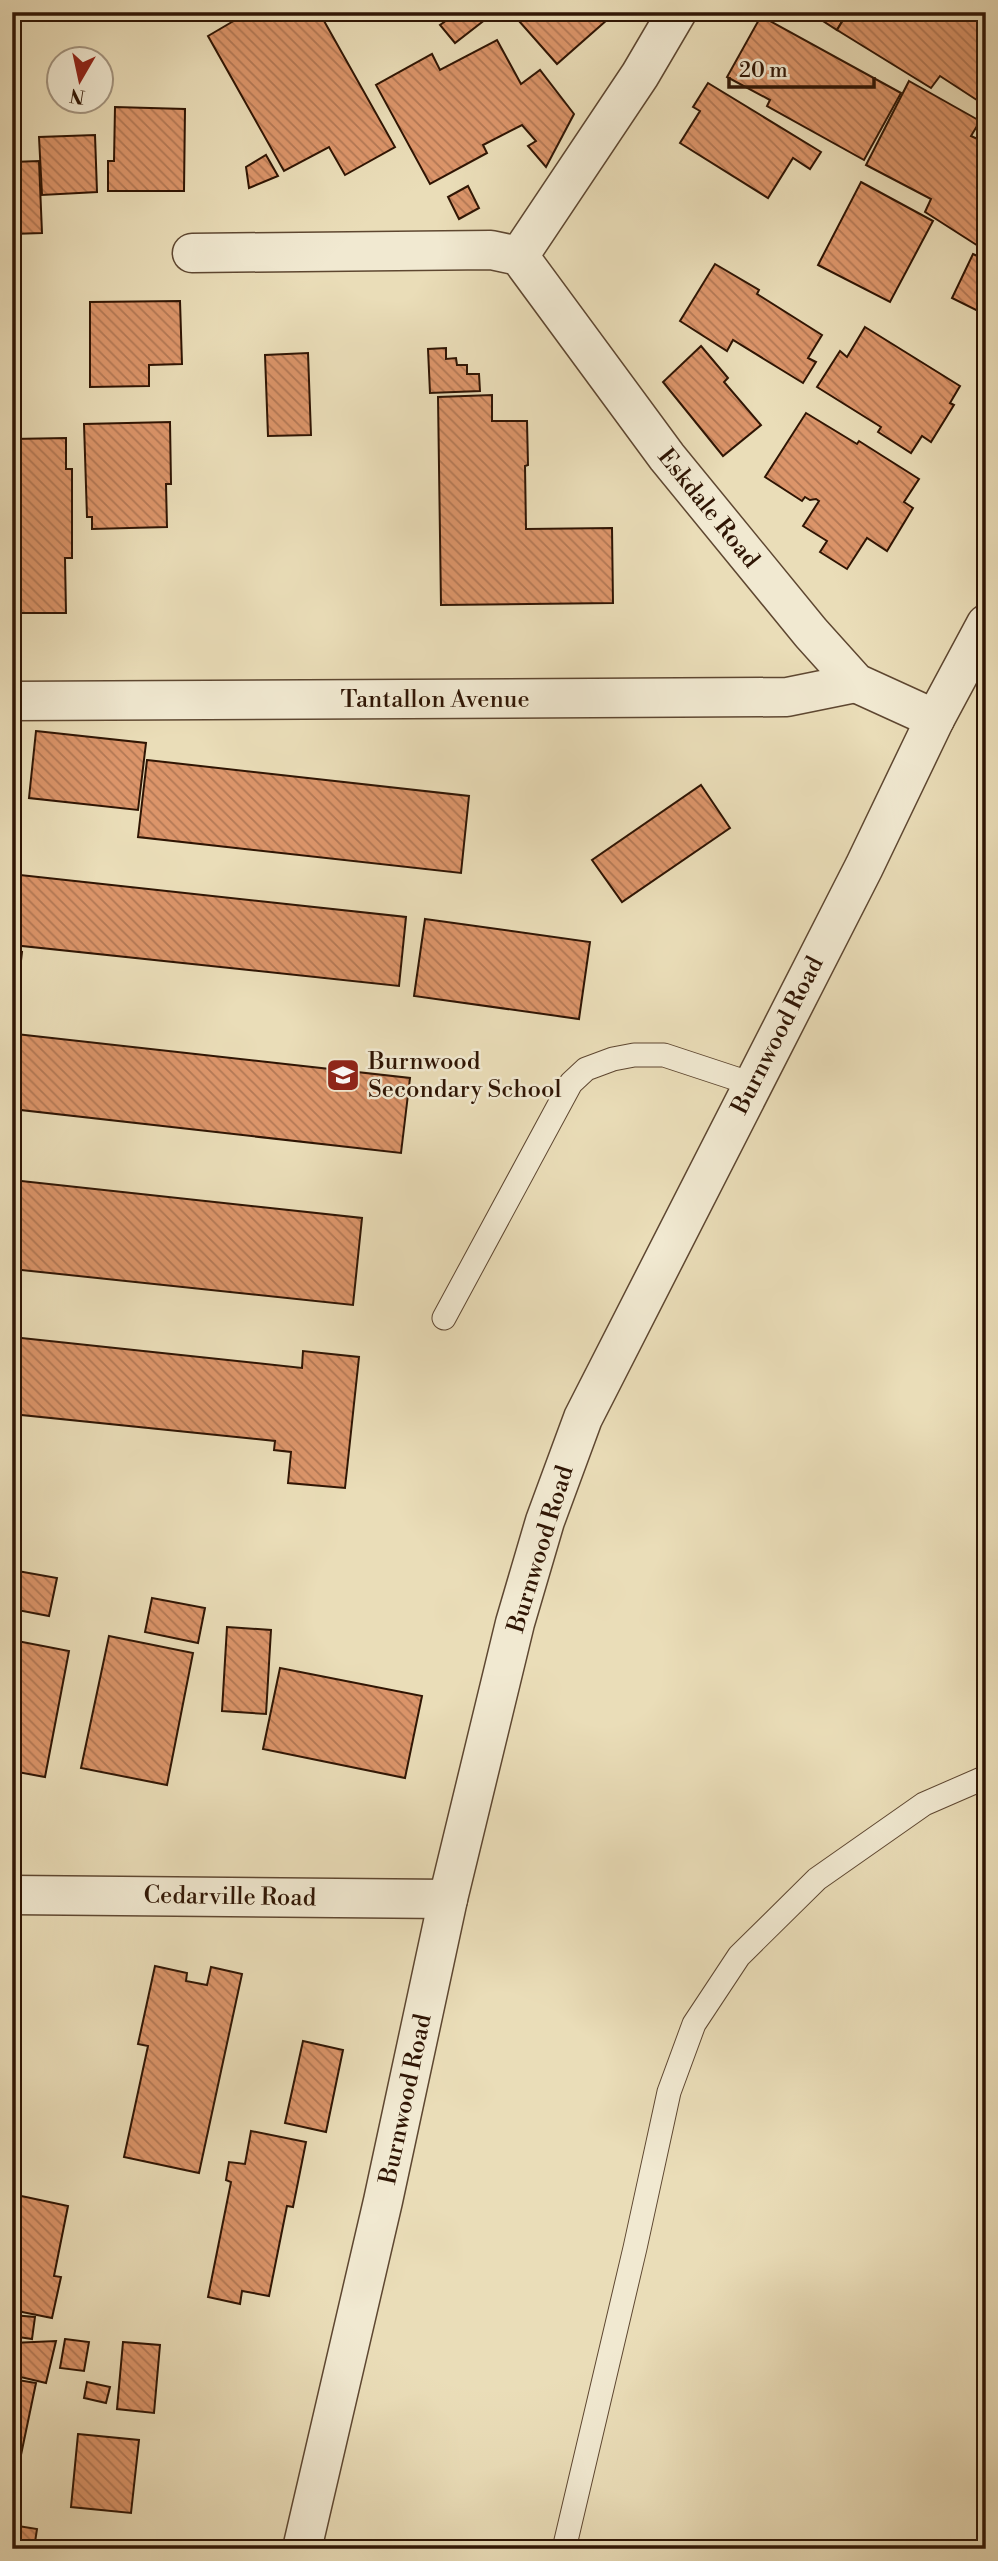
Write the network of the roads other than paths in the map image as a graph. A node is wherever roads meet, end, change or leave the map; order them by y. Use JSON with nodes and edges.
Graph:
{"nodes":[{"id":1,"x":677,"y":12,"type":"edge"},
{"id":2,"x":192,"y":253,"type":"dead end"},
{"id":3,"x":519,"y":256,"type":"junction"},
{"id":4,"x":986,"y":624,"type":"edge"},
{"id":5,"x":856,"y":683,"type":"junction"},
{"id":6,"x":12,"y":701,"type":"edge"},
{"id":7,"x":935,"y":719,"type":"junction"},
{"id":8,"x":752,"y":1084,"type":"junction"},
{"id":9,"x":444,"y":1318,"type":"dead end"},
{"id":10,"x":986,"y":1777,"type":"edge"},
{"id":11,"x":12,"y":1895,"type":"edge"},
{"id":12,"x":449,"y":1899,"type":"junction"},
{"id":13,"x":302,"y":2549,"type":"edge"},
{"id":14,"x":564,"y":2549,"type":"edge"}],
"edges":[{"from":1,"to":3,"type":"street"},
{"from":2,"to":3,"type":"street"},
{"from":3,"to":5,"type":"street","name":"Eskdale Road"},
{"from":4,"to":7,"type":"street","name":"Burnwood Road"},
{"from":5,"to":6,"type":"street","name":"Tantallon Avenue"},
{"from":5,"to":7,"type":"street","name":"Eskdale Road"},
{"from":7,"to":8,"type":"street","name":"Burnwood Road"},
{"from":8,"to":9,"type":"lane"},
{"from":8,"to":12,"type":"street","name":"Burnwood Road"},
{"from":10,"to":14,"type":"lane"},
{"from":11,"to":12,"type":"street","name":"Cedarville Road"},
{"from":12,"to":13,"type":"street","name":"Burnwood Road"}]}
